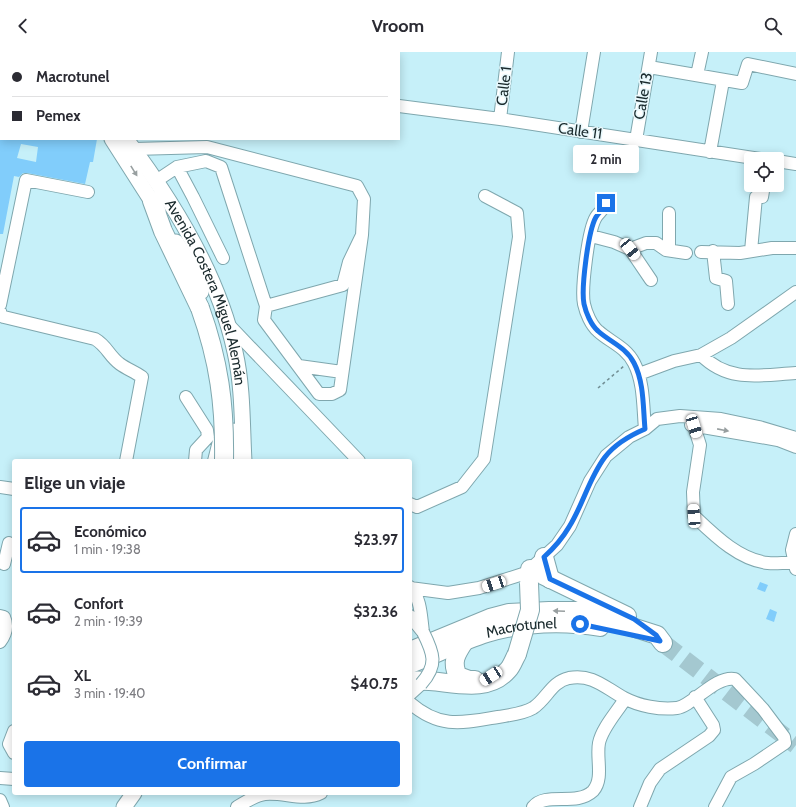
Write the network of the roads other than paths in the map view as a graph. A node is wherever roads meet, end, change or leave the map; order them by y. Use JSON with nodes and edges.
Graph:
{"nodes":[{"id":1,"x":508,"y":52,"type":"edge"},
{"id":2,"x":594,"y":52,"type":"edge"},
{"id":3,"x":651,"y":52,"type":"edge"},
{"id":4,"x":702,"y":52,"type":"edge"},
{"id":5,"x":648,"y":67,"type":"junction"},
{"id":6,"x":796,"y":74,"type":"edge"},
{"id":7,"x":697,"y":75,"type":"junction"},
{"id":8,"x":723,"y":81,"type":"junction"},
{"id":9,"x":400,"y":106,"type":"edge"},
{"id":10,"x":500,"y":120,"type":"junction"},
{"id":11,"x":581,"y":132,"type":"junction"},
{"id":12,"x":113,"y":140,"type":"edge"},
{"id":13,"x":636,"y":140,"type":"junction"},
{"id":14,"x":130,"y":144,"type":"edge"},
{"id":15,"x":710,"y":152,"type":"junction"},
{"id":16,"x":744,"y":157,"type":"edge"},
{"id":17,"x":784,"y":162,"type":"edge"},
{"id":18,"x":796,"y":164,"type":"edge"},
{"id":19,"x":177,"y":167,"type":"junction"},
{"id":20,"x":156,"y":181,"type":"junction"},
{"id":21,"x":88,"y":192,"type":"dead end"},
{"id":22,"x":763,"y":192,"type":"edge"},
{"id":23,"x":485,"y":196,"type":"dead end"},
{"id":24,"x":152,"y":201,"type":"junction"},
{"id":25,"x":606,"y":203,"type":"dead end"},
{"id":26,"x":668,"y":213,"type":"dead end"},
{"id":27,"x":362,"y":235,"type":"junction"},
{"id":28,"x":591,"y":236,"type":"junction"},
{"id":29,"x":796,"y":248,"type":"edge"},
{"id":30,"x":630,"y":249,"type":"junction"},
{"id":31,"x":669,"y":250,"type":"junction"},
{"id":32,"x":751,"y":251,"type":"junction"},
{"id":33,"x":701,"y":252,"type":"dead end"},
{"id":34,"x":713,"y":252,"type":"junction"},
{"id":35,"x":686,"y":253,"type":"dead end"},
{"id":36,"x":223,"y":258,"type":"dead end"},
{"id":37,"x":651,"y":280,"type":"dead end"},
{"id":38,"x":796,"y":292,"type":"edge"},
{"id":39,"x":728,"y":304,"type":"dead end"},
{"id":40,"x":0,"y":305,"type":"edge"},
{"id":41,"x":266,"y":306,"type":"junction"},
{"id":42,"x":0,"y":311,"type":"edge"},
{"id":43,"x":227,"y":323,"type":"junction"},
{"id":44,"x":701,"y":355,"type":"junction"},
{"id":45,"x":300,"y":366,"type":"junction"},
{"id":46,"x":342,"y":372,"type":"junction"},
{"id":47,"x":796,"y":373,"type":"edge"},
{"id":48,"x":639,"y":374,"type":"junction"},
{"id":49,"x":229,"y":389,"type":"junction"},
{"id":50,"x":186,"y":397,"type":"dead end"},
{"id":51,"x":705,"y":418,"type":"junction"},
{"id":52,"x":656,"y":420,"type":"junction"},
{"id":53,"x":694,"y":426,"type":"junction"},
{"id":54,"x":645,"y":429,"type":"junction"},
{"id":55,"x":796,"y":438,"type":"edge"},
{"id":56,"x":796,"y":447,"type":"edge"},
{"id":57,"x":126,"y":459,"type":"edge"},
{"id":58,"x":195,"y":459,"type":"edge"},
{"id":59,"x":214,"y":459,"type":"edge"},
{"id":60,"x":224,"y":459,"type":"edge"},
{"id":61,"x":233,"y":459,"type":"edge"},
{"id":62,"x":244,"y":459,"type":"edge"},
{"id":63,"x":357,"y":459,"type":"edge"},
{"id":64,"x":0,"y":487,"type":"edge"},
{"id":65,"x":12,"y":489,"type":"edge"},
{"id":66,"x":412,"y":505,"type":"edge"},
{"id":67,"x":796,"y":534,"type":"edge"},
{"id":68,"x":8,"y":543,"type":"edge"},
{"id":69,"x":544,"y":557,"type":"junction"},
{"id":70,"x":6,"y":564,"type":"edge"},
{"id":71,"x":795,"y":566,"type":"edge"},
{"id":72,"x":526,"y":577,"type":"junction"},
{"id":73,"x":550,"y":579,"type":"junction"},
{"id":74,"x":412,"y":588,"type":"edge"},
{"id":75,"x":412,"y":590,"type":"edge"},
{"id":76,"x":0,"y":616,"type":"edge"},
{"id":77,"x":412,"y":618,"type":"edge"},
{"id":78,"x":423,"y":632,"type":"junction"},
{"id":79,"x":660,"y":640,"type":"junction"},
{"id":80,"x":0,"y":642,"type":"edge"},
{"id":81,"x":464,"y":642,"type":"junction"},
{"id":82,"x":412,"y":650,"type":"edge"},
{"id":83,"x":514,"y":654,"type":"junction"},
{"id":84,"x":412,"y":663,"type":"edge"},
{"id":85,"x":415,"y":683,"type":"edge"},
{"id":86,"x":695,"y":697,"type":"junction"},
{"id":87,"x":625,"y":699,"type":"junction"},
{"id":88,"x":412,"y":706,"type":"edge"},
{"id":89,"x":12,"y":736,"type":"edge"},
{"id":90,"x":790,"y":742,"type":"edge"},
{"id":91,"x":12,"y":749,"type":"edge"},
{"id":92,"x":262,"y":795,"type":"edge"},
{"id":93,"x":273,"y":795,"type":"edge"},
{"id":94,"x":317,"y":795,"type":"edge"},
{"id":95,"x":0,"y":800,"type":"edge"},
{"id":96,"x":3,"y":807,"type":"edge"},
{"id":97,"x":237,"y":807,"type":"edge"},
{"id":98,"x":533,"y":807,"type":"edge"},
{"id":99,"x":640,"y":807,"type":"edge"},
{"id":100,"x":715,"y":807,"type":"edge"}],
"edges":[{"from":1,"to":10,"type":"street","name":"Calle 1"},
{"from":2,"to":11,"type":"street"},
{"from":3,"to":5,"type":"street","name":"Calle 13"},
{"from":4,"to":7,"type":"street"},
{"from":5,"to":7,"type":"street"},
{"from":5,"to":13,"type":"street","name":"Calle 13"},
{"from":6,"to":8,"type":"street"},
{"from":7,"to":8,"type":"street"},
{"from":8,"to":15,"type":"street"},
{"from":9,"to":10,"type":"street","name":"Calle 11"},
{"from":10,"to":11,"type":"street","name":"Calle 11"},
{"from":11,"to":13,"type":"street","name":"Calle 11"},
{"from":12,"to":24,"type":"main road","one_way":true},
{"from":13,"to":15,"type":"street","name":"Calle 11"},
{"from":14,"to":20,"type":"main road","name":"Avenida Costera Miguel Alemán"},
{"from":14,"to":27,"type":"street"},
{"from":15,"to":16,"type":"street","name":"Calle 11"},
{"from":17,"to":18,"type":"street"},
{"from":19,"to":20,"type":"street"},
{"from":19,"to":36,"type":"street"},
{"from":19,"to":41,"type":"street"},
{"from":20,"to":43,"type":"main road","name":"Avenida Costera Miguel Alemán"},
{"from":21,"to":40,"type":"street"},
{"from":22,"to":32,"type":"street"},
{"from":23,"to":66,"type":"street"},
{"from":24,"to":49,"type":"main road"},
{"from":24,"to":60,"type":"highway","bridge":true},
{"from":25,"to":28,"type":"street"},
{"from":26,"to":31,"type":"street"},
{"from":27,"to":41,"type":"street"},
{"from":27,"to":46,"type":"street"},
{"from":28,"to":30,"type":"street"},
{"from":28,"to":48,"type":"street"},
{"from":29,"to":32,"type":"street"},
{"from":30,"to":31,"type":"street"},
{"from":30,"to":37,"type":"street"},
{"from":31,"to":35,"type":"street"},
{"from":32,"to":34,"type":"street"},
{"from":33,"to":34,"type":"street"},
{"from":34,"to":39,"type":"street"},
{"from":38,"to":44,"type":"street"},
{"from":41,"to":45,"type":"street"},
{"from":42,"to":57,"type":"street"},
{"from":43,"to":62,"type":"main road","name":"Avenida Costera Miguel Alemán"},
{"from":43,"to":63,"type":"street"},
{"from":44,"to":47,"type":"street"},
{"from":44,"to":48,"type":"street"},
{"from":45,"to":46,"type":"street"},
{"from":45,"to":46,"type":"street"},
{"from":48,"to":54,"type":"street"},
{"from":49,"to":59,"type":"street"},
{"from":49,"to":61,"type":"main road"},
{"from":50,"to":58,"type":"street"},
{"from":51,"to":52,"type":"street"},
{"from":51,"to":53,"type":"street"},
{"from":51,"to":55,"type":"street"},
{"from":52,"to":53,"type":"street"},
{"from":52,"to":54,"type":"street"},
{"from":53,"to":56,"type":"street","one_way":true},
{"from":53,"to":71,"type":"street"},
{"from":54,"to":69,"type":"street"},
{"from":64,"to":65,"type":"street"},
{"from":67,"to":71,"type":"street"},
{"from":68,"to":70,"type":"street"},
{"from":69,"to":72,"type":"street"},
{"from":69,"to":73,"type":"highway"},
{"from":72,"to":73,"type":"highway"},
{"from":72,"to":74,"type":"street"},
{"from":72,"to":83,"type":"highway","bridge":true},
{"from":73,"to":79,"type":"highway"},
{"from":75,"to":78,"type":"street"},
{"from":76,"to":80,"type":"street"},
{"from":77,"to":78,"type":"street"},
{"from":78,"to":85,"type":"street","bridge":true},
{"from":79,"to":81,"type":"highway","name":"Macrotunel"},
{"from":79,"to":82,"type":"highway","one_way":true},
{"from":81,"to":83,"type":"highway"},
{"from":81,"to":84,"type":"highway","name":"Macrotunel"},
{"from":83,"to":85,"type":"highway"},
{"from":86,"to":87,"type":"street"},
{"from":86,"to":90,"type":"street"},
{"from":86,"to":99,"type":"street"},
{"from":87,"to":88,"type":"street"},
{"from":87,"to":98,"type":"street"},
{"from":89,"to":91,"type":"street"},
{"from":90,"to":100,"type":"street"},
{"from":92,"to":97,"type":"street"},
{"from":93,"to":94,"type":"street"},
{"from":95,"to":96,"type":"street"}]}
